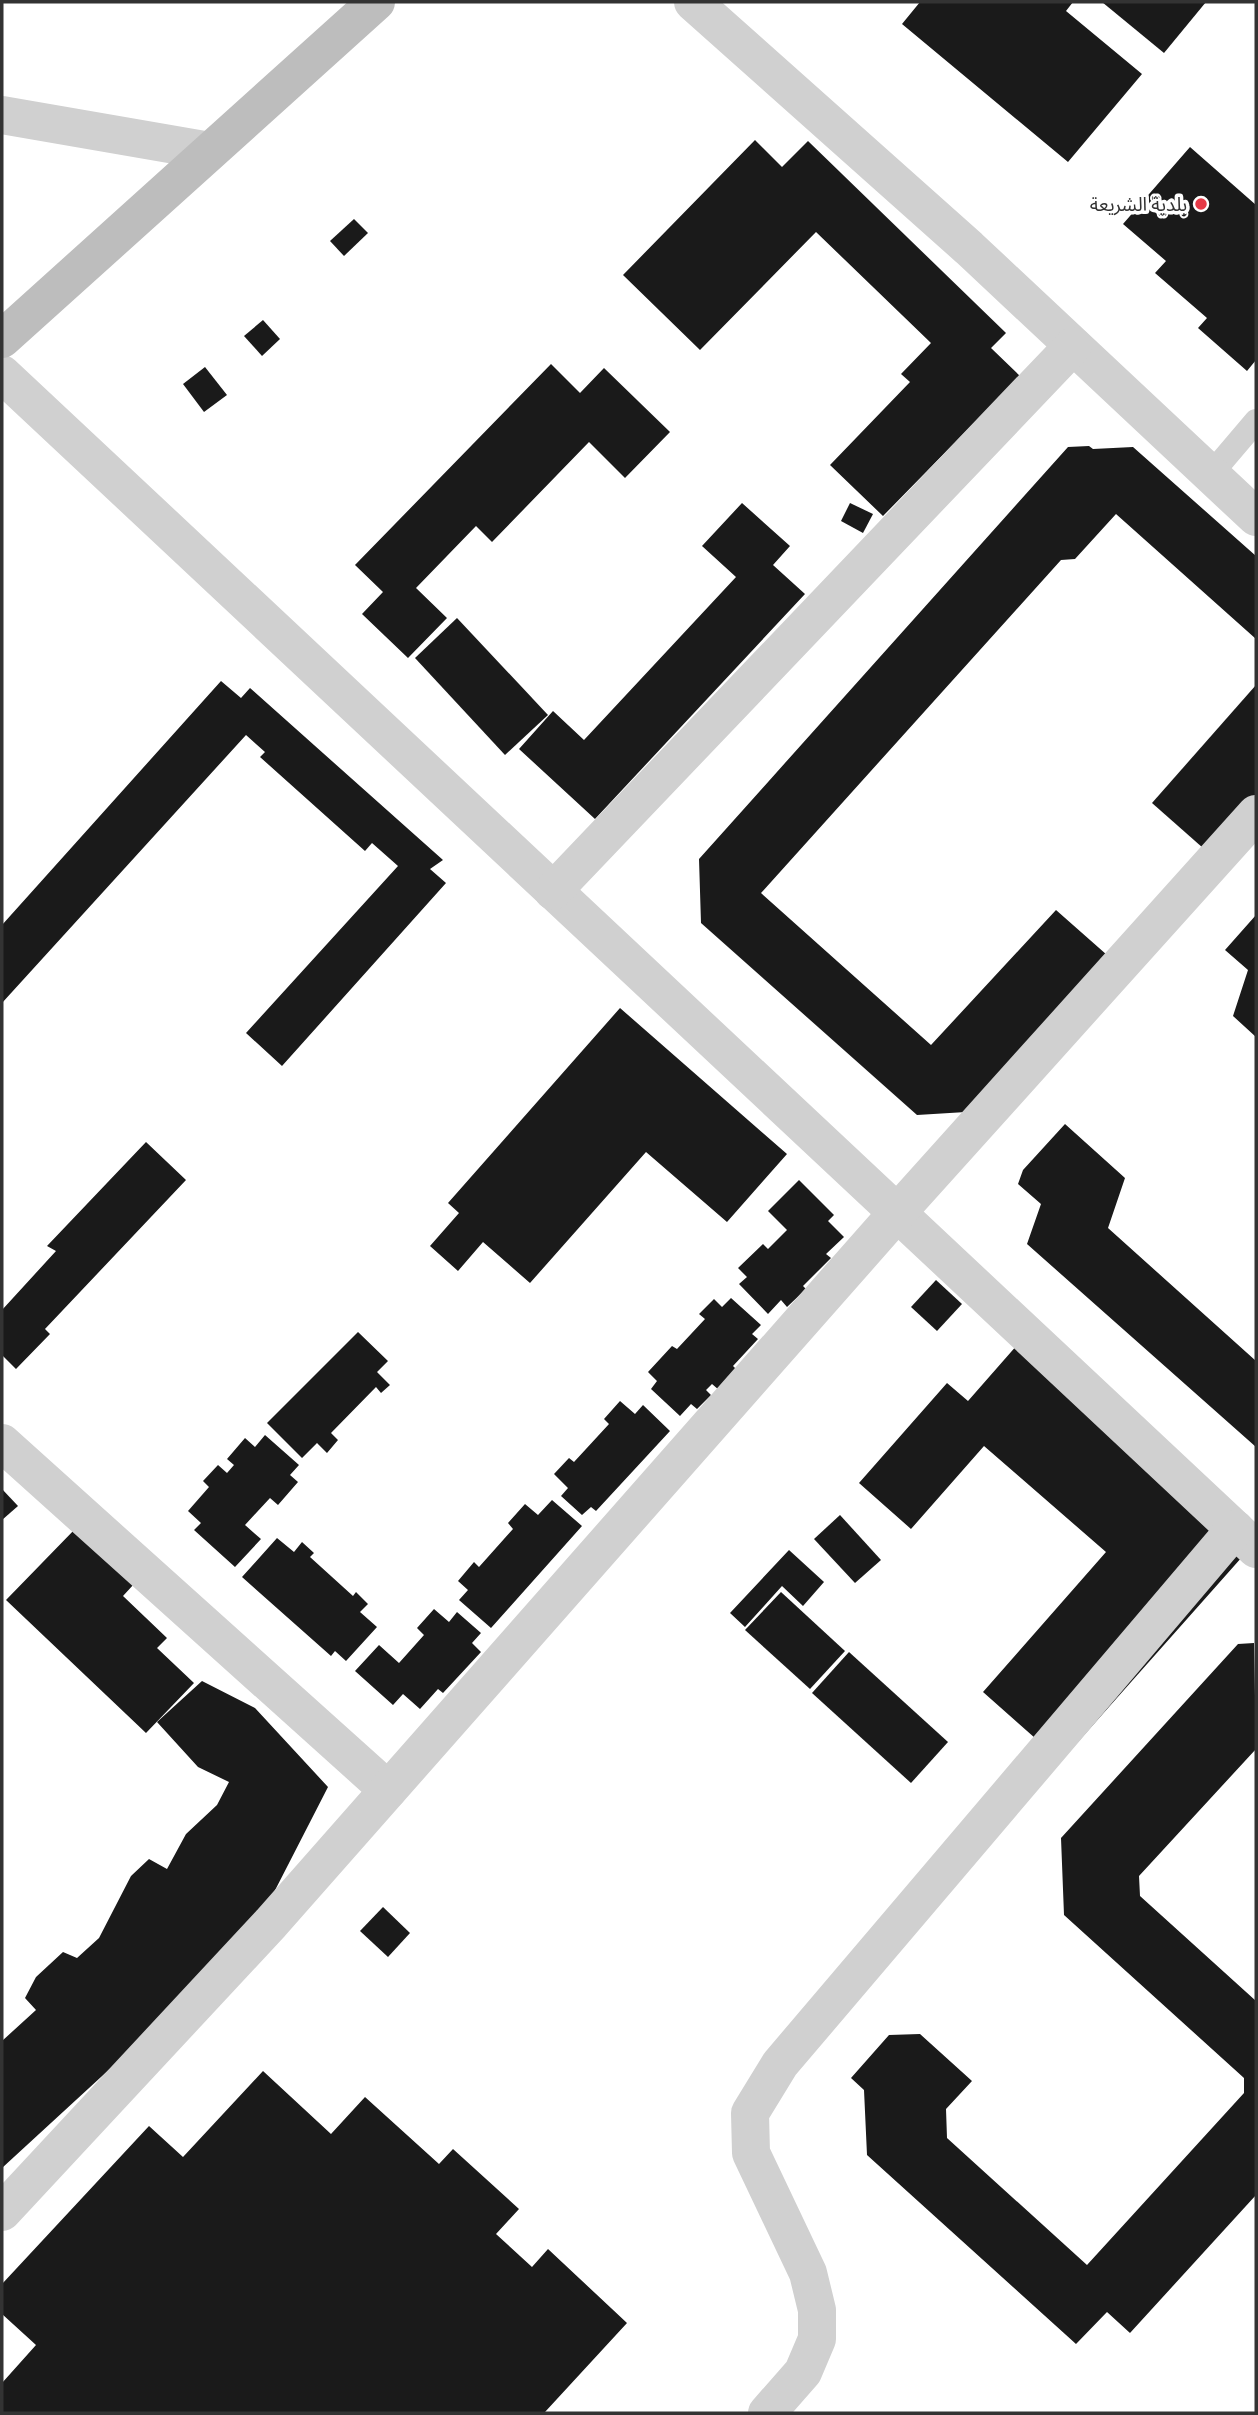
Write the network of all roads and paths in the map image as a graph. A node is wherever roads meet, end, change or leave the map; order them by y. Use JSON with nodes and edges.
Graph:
{"nodes":[{"id":1,"x":376,"y":2,"type":"edge"},
{"id":2,"x":693,"y":2,"type":"edge"},
{"id":3,"x":2,"y":115,"type":"edge"},
{"id":4,"x":210,"y":151,"type":"junction"},
{"id":5,"x":2,"y":339,"type":"edge"},
{"id":6,"x":1073,"y":346,"type":"junction"},
{"id":7,"x":2,"y":374,"type":"edge"},
{"id":8,"x":1256,"y":421,"type":"edge"},
{"id":9,"x":1211,"y":474,"type":"junction"},
{"id":10,"x":1256,"y":517,"type":"edge"},
{"id":11,"x":1256,"y":814,"type":"edge"},
{"id":12,"x":554,"y":891,"type":"junction"},
{"id":13,"x":897,"y":1213,"type":"junction"},
{"id":14,"x":2,"y":1443,"type":"edge"},
{"id":15,"x":1246,"y":1539,"type":"edge"},
{"id":16,"x":387,"y":1790,"type":"junction"},
{"id":17,"x":2,"y":2212,"type":"edge"},
{"id":18,"x":767,"y":2413,"type":"edge"}],
"edges":[{"from":1,"to":4,"type":"main road"},
{"from":2,"to":6,"type":"street"},
{"from":3,"to":4,"type":"street"},
{"from":4,"to":5,"type":"main road"},
{"from":6,"to":9,"type":"street"},
{"from":6,"to":12,"type":"street"},
{"from":7,"to":12,"type":"street"},
{"from":8,"to":9,"type":"lane"},
{"from":9,"to":10,"type":"street"},
{"from":11,"to":13,"type":"street"},
{"from":12,"to":13,"type":"street"},
{"from":13,"to":15,"type":"street"},
{"from":13,"to":16,"type":"street"},
{"from":14,"to":16,"type":"street"},
{"from":15,"to":18,"type":"street"},
{"from":16,"to":17,"type":"street"}]}
